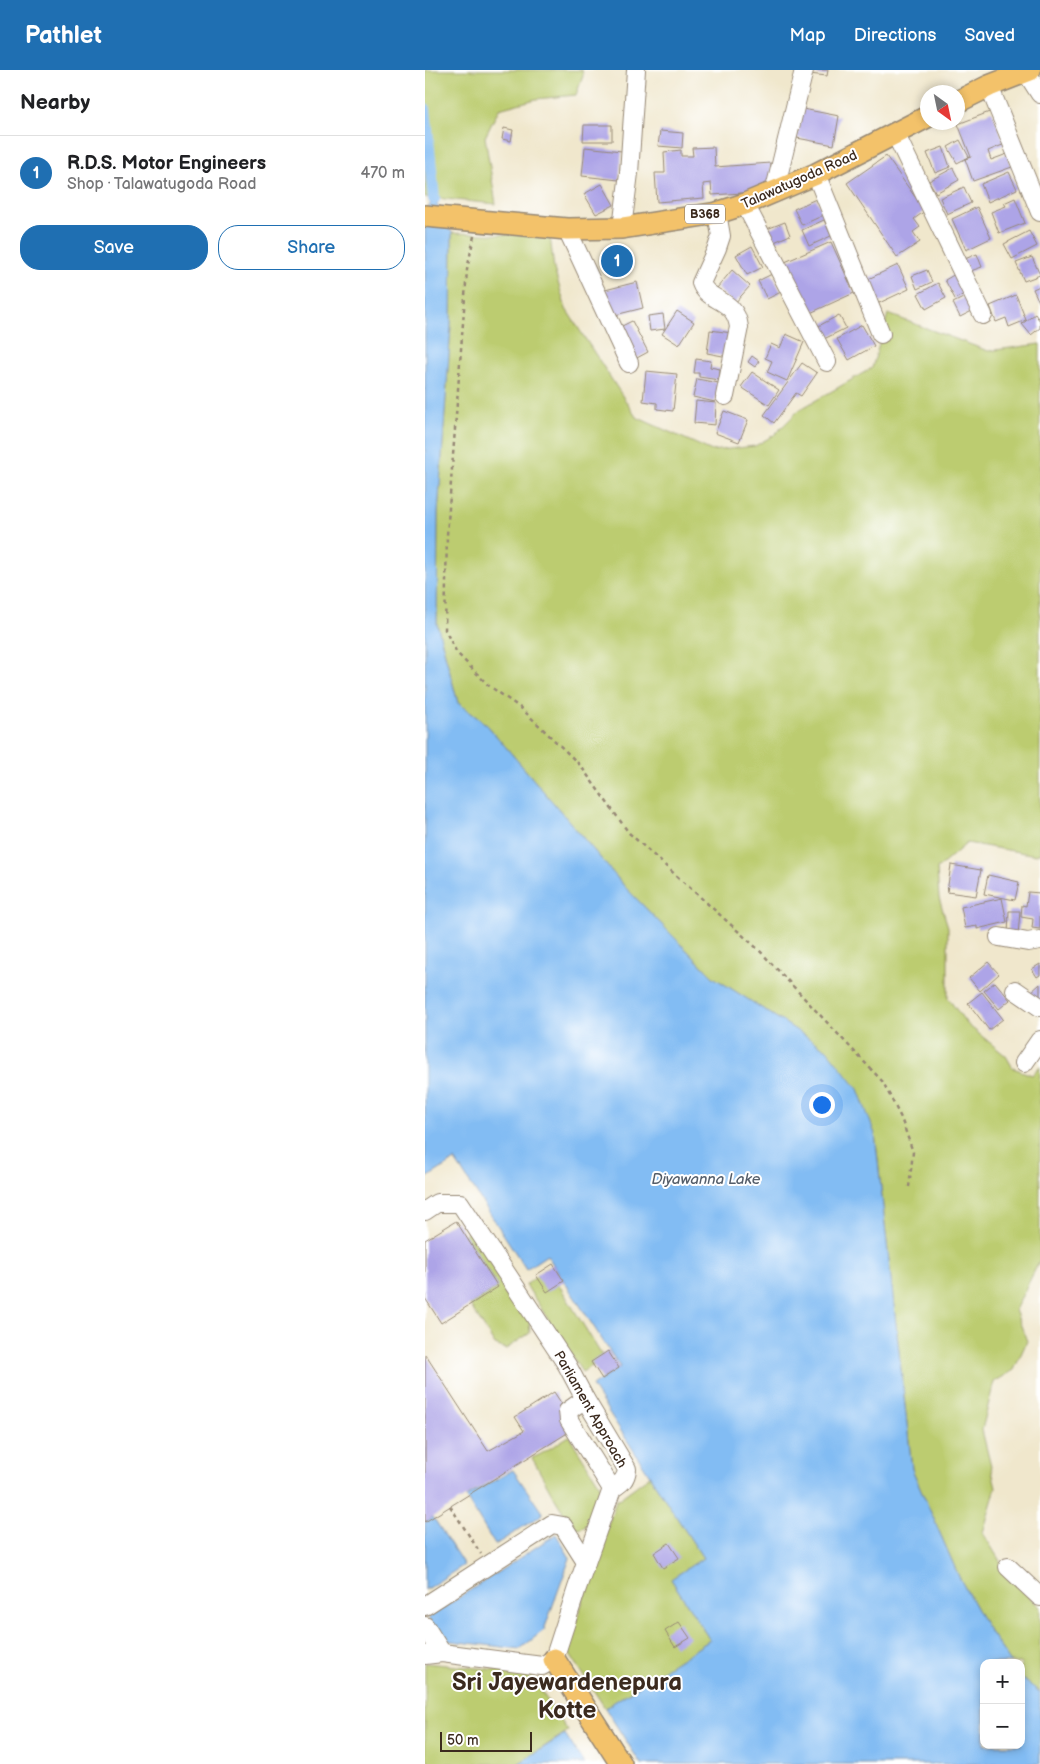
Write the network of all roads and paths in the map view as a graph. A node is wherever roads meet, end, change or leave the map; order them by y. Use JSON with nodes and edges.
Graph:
{"nodes":[{"id":1,"x":636,"y":70,"type":"edge"},
{"id":2,"x":805,"y":70,"type":"edge"},
{"id":3,"x":1028,"y":71,"type":"edge"},
{"id":4,"x":989,"y":86,"type":"junction"},
{"id":5,"x":1040,"y":94,"type":"edge"},
{"id":6,"x":965,"y":98,"type":"edge"},
{"id":7,"x":920,"y":120,"type":"edge"},
{"id":8,"x":895,"y":133,"type":"junction"},
{"id":9,"x":816,"y":174,"type":"junction"},
{"id":10,"x":774,"y":193,"type":"junction"},
{"id":11,"x":745,"y":204,"type":"junction"},
{"id":12,"x":1040,"y":212,"type":"edge"},
{"id":13,"x":717,"y":213,"type":"junction"},
{"id":14,"x":425,"y":216,"type":"edge"},
{"id":15,"x":469,"y":221,"type":"junction"},
{"id":16,"x":621,"y":228,"type":"junction"},
{"id":17,"x":567,"y":229,"type":"junction"},
{"id":18,"x":983,"y":315,"type":"dead end"},
{"id":19,"x":881,"y":334,"type":"dead end"},
{"id":20,"x":827,"y":362,"type":"dead end"},
{"id":21,"x":629,"y":363,"type":"dead end"},
{"id":22,"x":725,"y":396,"type":"dead end"},
{"id":23,"x":999,"y":937,"type":"dead end"},
{"id":24,"x":1040,"y":940,"type":"edge"},
{"id":25,"x":1015,"y":990,"type":"dead end"},
{"id":26,"x":1040,"y":1007,"type":"edge"},
{"id":27,"x":1040,"y":1040,"type":"edge"},
{"id":28,"x":1024,"y":1063,"type":"dead end"},
{"id":29,"x":909,"y":1187,"type":"dead end"},
{"id":30,"x":425,"y":1211,"type":"edge"},
{"id":31,"x":585,"y":1398,"type":"junction"},
{"id":32,"x":612,"y":1489,"type":"junction"},
{"id":33,"x":450,"y":1506,"type":"dead end"},
{"id":34,"x":587,"y":1562,"type":"junction"},
{"id":35,"x":488,"y":1565,"type":"junction"},
{"id":36,"x":1008,"y":1567,"type":"dead end"},
{"id":37,"x":1040,"y":1597,"type":"edge"},
{"id":38,"x":425,"y":1606,"type":"edge"},
{"id":39,"x":425,"y":1626,"type":"edge"},
{"id":40,"x":433,"y":1654,"type":"edge"},
{"id":41,"x":548,"y":1662,"type":"junction"},
{"id":42,"x":606,"y":1764,"type":"edge"},
{"id":43,"x":621,"y":1764,"type":"edge"}],
"edges":[{"from":1,"to":16,"type":"street"},
{"from":2,"to":10,"type":"street"},
{"from":3,"to":4,"type":"main road"},
{"from":3,"to":5,"type":"street"},
{"from":4,"to":6,"type":"main road"},
{"from":4,"to":12,"type":"street"},
{"from":7,"to":8,"type":"main road","name":"Talawatugoda Road","number":"B368"},
{"from":8,"to":9,"type":"main road","name":"Talawatugoda Road","number":"B368"},
{"from":8,"to":18,"type":"street"},
{"from":9,"to":10,"type":"main road","name":"Talawatugoda Road","number":"B368"},
{"from":9,"to":19,"type":"street"},
{"from":10,"to":11,"type":"main road","name":"Talawatugoda Road","number":"B368"},
{"from":11,"to":13,"type":"main road","name":"Talawatugoda Road","number":"B368"},
{"from":11,"to":20,"type":"street"},
{"from":13,"to":16,"type":"main road","name":"Talawatugoda Road","number":"B368"},
{"from":13,"to":22,"type":"street"},
{"from":14,"to":15,"type":"main road","name":"Talawatugoda Road","number":"B368"},
{"from":15,"to":17,"type":"main road","name":"Talawatugoda Road","number":"B368"},
{"from":15,"to":29,"type":"path"},
{"from":16,"to":17,"type":"main road","name":"Talawatugoda Road","number":"B368"},
{"from":17,"to":21,"type":"street"},
{"from":23,"to":24,"type":"street"},
{"from":25,"to":26,"type":"street"},
{"from":27,"to":28,"type":"street"},
{"from":30,"to":31,"type":"street","name":"Parliament Approach"},
{"from":31,"to":32,"type":"street","name":"Parliament Approach"},
{"from":31,"to":32,"type":"street"},
{"from":32,"to":34,"type":"street","name":"Parliament Approach"},
{"from":33,"to":35,"type":"path"},
{"from":34,"to":35,"type":"street"},
{"from":34,"to":41,"type":"street","name":"Parliament Approach"},
{"from":35,"to":38,"type":"street"},
{"from":36,"to":37,"type":"street"},
{"from":39,"to":40,"type":"street"},
{"from":40,"to":41,"type":"street"},
{"from":41,"to":42,"type":"main road"},
{"from":41,"to":43,"type":"main road"}]}
